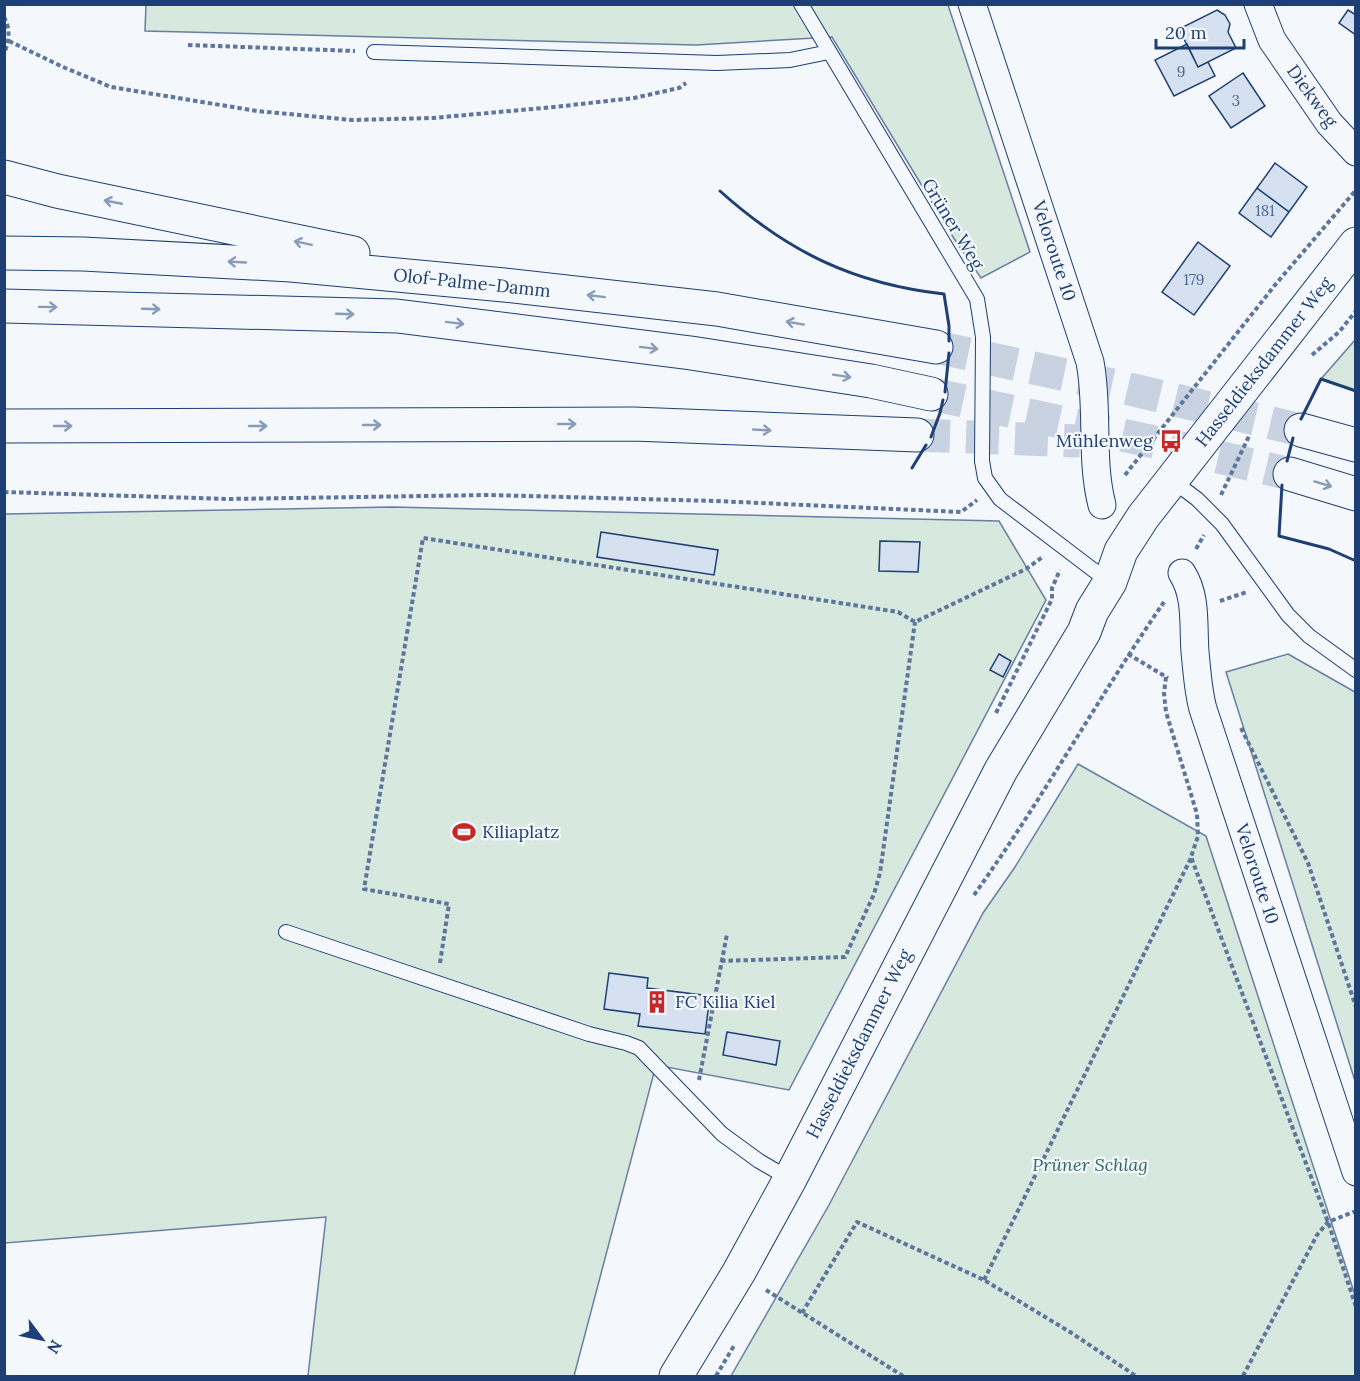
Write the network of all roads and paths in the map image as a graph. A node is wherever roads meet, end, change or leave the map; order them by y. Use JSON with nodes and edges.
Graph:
{"nodes":[{"id":1,"x":801,"y":4,"type":"edge"},
{"id":2,"x":972,"y":4,"type":"edge"},
{"id":3,"x":1257,"y":4,"type":"edge"},
{"id":4,"x":4,"y":17,"type":"edge"},
{"id":5,"x":9,"y":41,"type":"junction"},
{"id":6,"x":188,"y":45,"type":"dead end"},
{"id":7,"x":374,"y":52,"type":"joint"},
{"id":8,"x":829,"y":52,"type":"junction"},
{"id":9,"x":4,"y":54,"type":"edge"},
{"id":10,"x":717,"y":63,"type":"junction"},
{"id":11,"x":1356,"y":152,"type":"edge"},
{"id":12,"x":4,"y":177,"type":"edge"},
{"id":13,"x":1356,"y":190,"type":"edge"},
{"id":14,"x":1356,"y":244,"type":"edge"},
{"id":15,"x":4,"y":253,"type":"edge"},
{"id":16,"x":504,"y":285,"type":"junction"},
{"id":17,"x":4,"y":306,"type":"edge"},
{"id":18,"x":1356,"y":311,"type":"edge"},
{"id":19,"x":936,"y":347,"type":"tunnel mouth"},
{"id":20,"x":1308,"y":358,"type":"dead end"},
{"id":21,"x":931,"y":394,"type":"tunnel mouth"},
{"id":22,"x":4,"y":426,"type":"edge"},
{"id":23,"x":1253,"y":428,"type":"dead end"},
{"id":24,"x":1301,"y":430,"type":"tunnel mouth"},
{"id":25,"x":916,"y":435,"type":"tunnel mouth"},
{"id":26,"x":1356,"y":446,"type":"edge"},
{"id":27,"x":1290,"y":474,"type":"tunnel mouth"},
{"id":28,"x":1173,"y":481,"type":"junction"},
{"id":29,"x":991,"y":487,"type":"junction"},
{"id":30,"x":4,"y":492,"type":"edge"},
{"id":31,"x":1356,"y":494,"type":"edge"},
{"id":32,"x":1102,"y":505,"type":"joint"},
{"id":33,"x":1213,"y":514,"type":"junction"},
{"id":34,"x":1057,"y":544,"type":"junction"},
{"id":35,"x":1182,"y":573,"type":"junction"},
{"id":36,"x":1110,"y":582,"type":"junction"},
{"id":37,"x":1266,"y":586,"type":"junction"},
{"id":38,"x":1192,"y":606,"type":"junction"},
{"id":39,"x":915,"y":622,"type":"junction"},
{"id":40,"x":1128,"y":654,"type":"junction"},
{"id":41,"x":1356,"y":670,"type":"edge"},
{"id":42,"x":1166,"y":677,"type":"junction"},
{"id":43,"x":1198,"y":677,"type":"junction"},
{"id":44,"x":1239,"y":723,"type":"dead end"},
{"id":45,"x":1191,"y":857,"type":"junction"},
{"id":46,"x":997,"y":863,"type":"dead end"},
{"id":47,"x":286,"y":932,"type":"dead end"},
{"id":48,"x":727,"y":934,"type":"dead end"},
{"id":49,"x":721,"y":961,"type":"junction"},
{"id":50,"x":437,"y":983,"type":"junction"},
{"id":51,"x":1356,"y":1007,"type":"edge"},
{"id":52,"x":693,"y":1105,"type":"junction"},
{"id":53,"x":1356,"y":1172,"type":"edge"},
{"id":54,"x":790,"y":1179,"type":"junction"},
{"id":55,"x":1356,"y":1211,"type":"edge"},
{"id":56,"x":1328,"y":1222,"type":"junction"},
{"id":57,"x":984,"y":1280,"type":"junction"},
{"id":58,"x":766,"y":1290,"type":"dead end"},
{"id":59,"x":1356,"y":1307,"type":"edge"},
{"id":60,"x":802,"y":1312,"type":"junction"},
{"id":61,"x":676,"y":1377,"type":"edge"},
{"id":62,"x":903,"y":1377,"type":"edge"},
{"id":63,"x":1136,"y":1377,"type":"edge"},
{"id":64,"x":1243,"y":1377,"type":"edge"}],
"edges":[{"from":1,"to":8,"type":"lane","name":"Grüner Weg"},
{"from":2,"to":32,"type":"street","name":"Veloroute 10"},
{"from":3,"to":11,"type":"street","name":"Diekweg"},
{"from":4,"to":5,"type":"path"},
{"from":5,"to":9,"type":"path"},
{"from":5,"to":10,"type":"path"},
{"from":6,"to":7,"type":"path"},
{"from":7,"to":10,"type":"lane"},
{"from":8,"to":10,"type":"lane"},
{"from":8,"to":29,"type":"lane","name":"Grüner Weg"},
{"from":16,"to":12,"type":"main road","one_way":true},
{"from":13,"to":32,"type":"path"},
{"from":14,"to":28,"type":"main road","name":"Hasseldieksdammer Weg"},
{"from":16,"to":15,"type":"main road","name":"Olof-Palme-Damm","one_way":true},
{"from":19,"to":16,"type":"main road","name":"Olof-Palme-Damm","one_way":true},
{"from":17,"to":21,"type":"main road","one_way":true},
{"from":18,"to":20,"type":"path"},
{"from":22,"to":25,"type":"main road","one_way":true},
{"from":23,"to":33,"type":"path"},
{"from":24,"to":26,"type":"main road"},
{"from":27,"to":31,"type":"main road","one_way":true},
{"from":28,"to":33,"type":"lane"},
{"from":28,"to":36,"type":"main road","name":"Hasseldieksdammer Weg"},
{"from":29,"to":30,"type":"path"},
{"from":29,"to":34,"type":"lane"},
{"from":33,"to":35,"type":"path"},
{"from":33,"to":37,"type":"lane"},
{"from":34,"to":36,"type":"lane"},
{"from":34,"to":39,"type":"path"},
{"from":35,"to":38,"type":"street","name":"Veloroute 10"},
{"from":35,"to":40,"type":"path"},
{"from":36,"to":54,"type":"main road","name":"Hasseldieksdammer Weg"},
{"from":37,"to":38,"type":"path"},
{"from":37,"to":41,"type":"lane"},
{"from":38,"to":43,"type":"street","name":"Veloroute 10"},
{"from":39,"to":49,"type":"path"},
{"from":39,"to":50,"type":"path"},
{"from":40,"to":42,"type":"path"},
{"from":40,"to":46,"type":"path"},
{"from":42,"to":43,"type":"path"},
{"from":42,"to":45,"type":"path"},
{"from":43,"to":53,"type":"street","name":"Veloroute 10"},
{"from":44,"to":51,"type":"path"},
{"from":45,"to":56,"type":"path"},
{"from":45,"to":57,"type":"path"},
{"from":47,"to":50,"type":"lane"},
{"from":48,"to":49,"type":"path"},
{"from":49,"to":52,"type":"path"},
{"from":50,"to":52,"type":"lane"},
{"from":52,"to":54,"type":"lane"},
{"from":54,"to":61,"type":"main road","name":"Hasseldieksdammer Weg"},
{"from":55,"to":56,"type":"path"},
{"from":56,"to":59,"type":"path"},
{"from":56,"to":64,"type":"path"},
{"from":57,"to":60,"type":"path"},
{"from":57,"to":63,"type":"path"},
{"from":58,"to":60,"type":"path"},
{"from":60,"to":62,"type":"path"}]}
